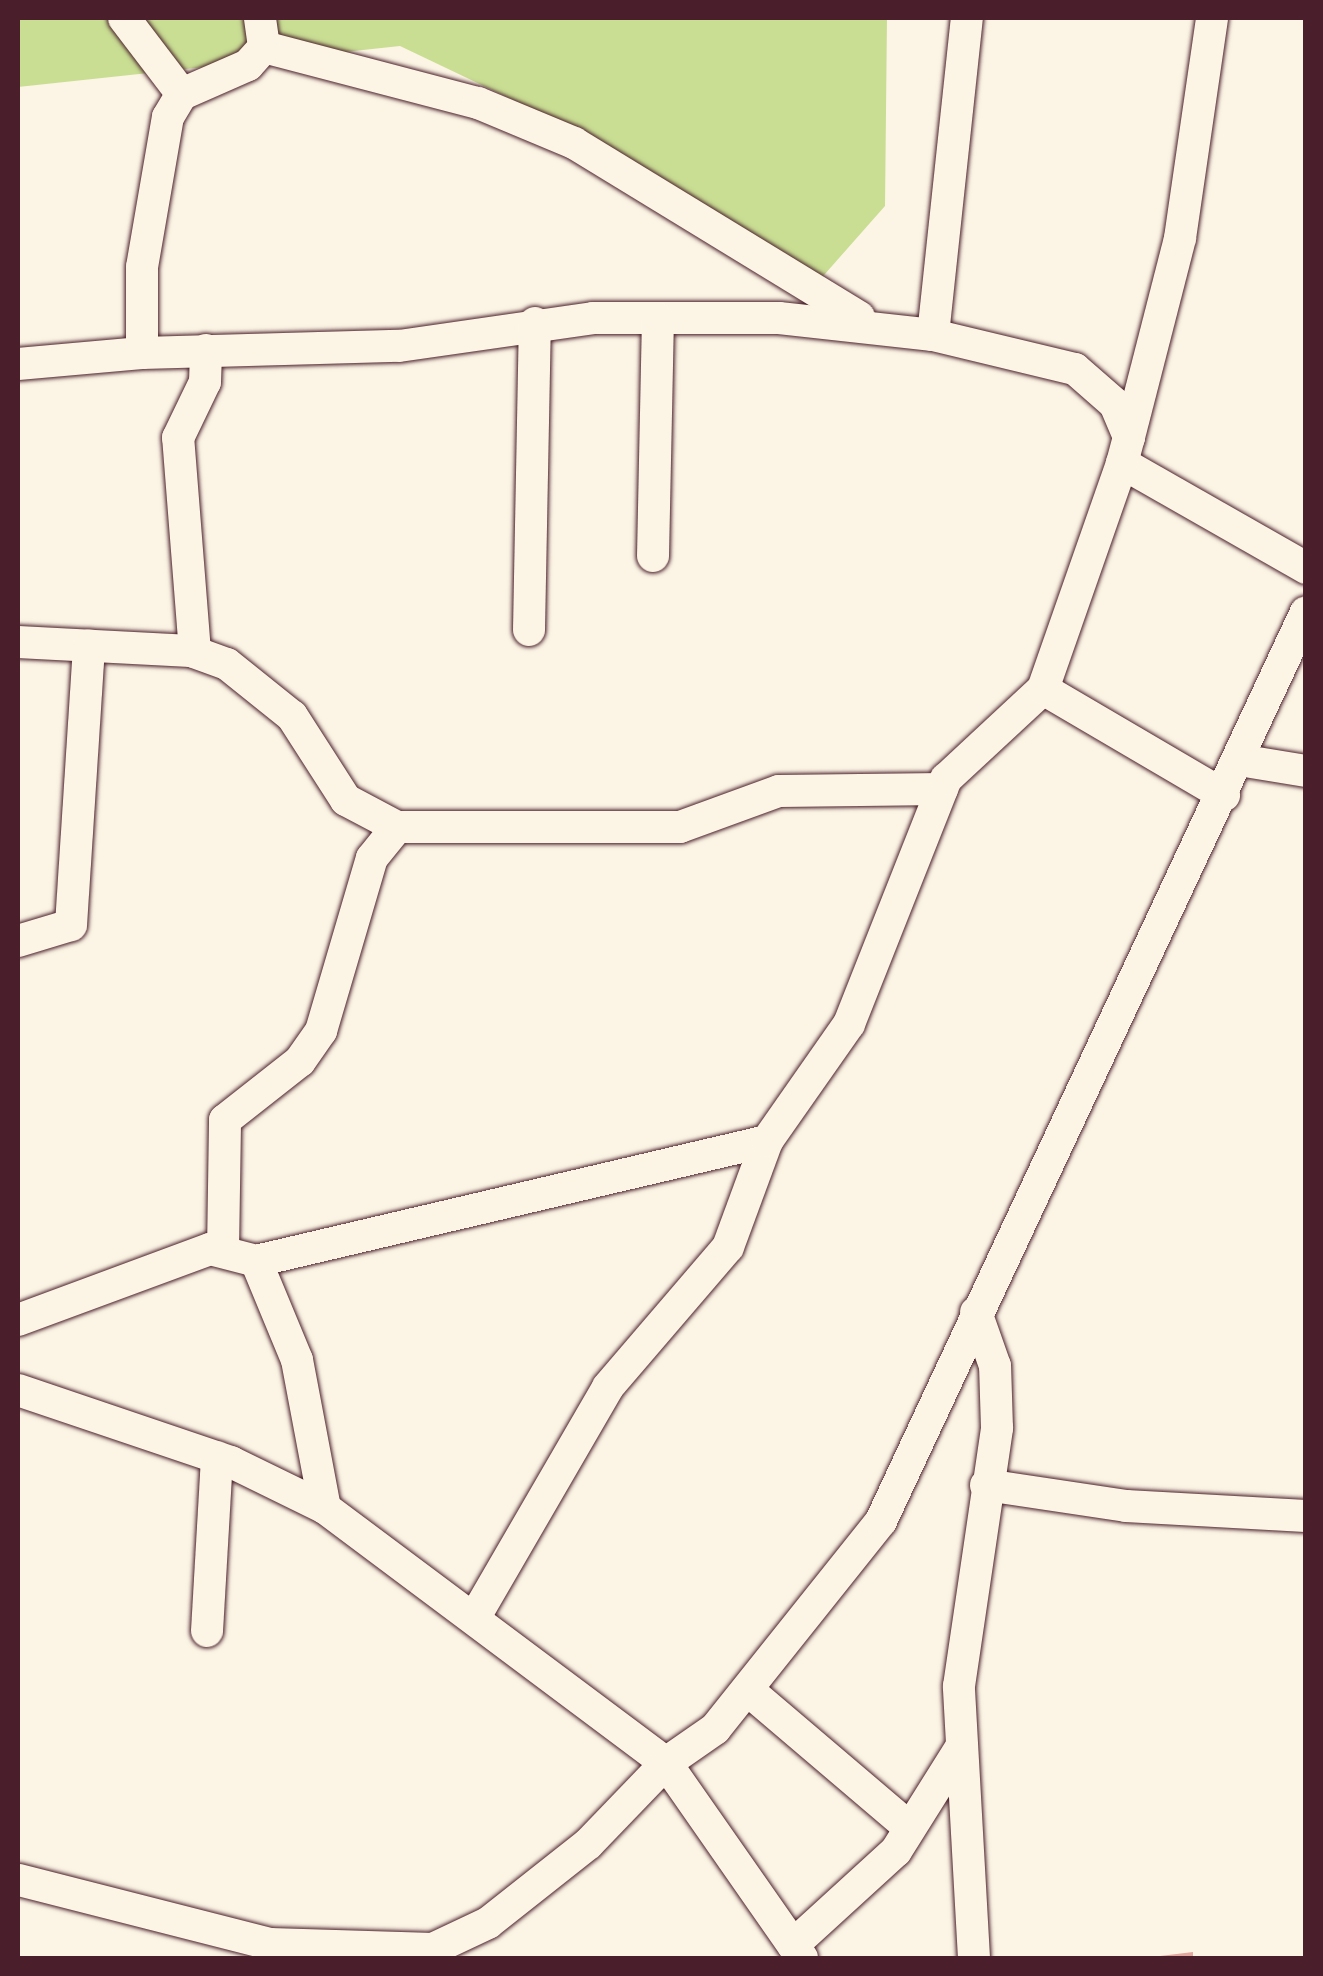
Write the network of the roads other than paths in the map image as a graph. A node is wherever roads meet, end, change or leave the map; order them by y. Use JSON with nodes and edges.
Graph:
{"nodes":[{"id":1,"x":124,"y":18,"type":"edge"},
{"id":2,"x":967,"y":18,"type":"edge"},
{"id":3,"x":1212,"y":18,"type":"edge"},
{"id":4,"x":262,"y":32,"type":"edge"},
{"id":5,"x":182,"y":94,"type":"junction"},
{"id":6,"x":658,"y":319,"type":"junction"},
{"id":7,"x":534,"y":323,"type":"junction"},
{"id":8,"x":871,"y":324,"type":"junction"},
{"id":9,"x":933,"y":335,"type":"junction"},
{"id":10,"x":206,"y":350,"type":"junction"},
{"id":11,"x":142,"y":353,"type":"junction"},
{"id":12,"x":18,"y":364,"type":"edge"},
{"id":13,"x":1126,"y":450,"type":"junction"},
{"id":14,"x":652,"y":556,"type":"dead end"},
{"id":15,"x":1306,"y":568,"type":"edge"},
{"id":16,"x":1306,"y":612,"type":"edge"},
{"id":17,"x":529,"y":630,"type":"dead end"},
{"id":18,"x":18,"y":642,"type":"edge"},
{"id":19,"x":89,"y":646,"type":"junction"},
{"id":20,"x":195,"y":652,"type":"junction"},
{"id":21,"x":1043,"y":689,"type":"junction"},
{"id":22,"x":1239,"y":760,"type":"junction"},
{"id":23,"x":1306,"y":771,"type":"edge"},
{"id":24,"x":942,"y":789,"type":"junction"},
{"id":25,"x":1224,"y":795,"type":"junction"},
{"id":26,"x":396,"y":827,"type":"junction"},
{"id":27,"x":18,"y":940,"type":"edge"},
{"id":28,"x":767,"y":1141,"type":"junction"},
{"id":29,"x":223,"y":1251,"type":"junction"},
{"id":30,"x":256,"y":1261,"type":"junction"},
{"id":31,"x":976,"y":1312,"type":"junction"},
{"id":32,"x":18,"y":1320,"type":"edge"},
{"id":33,"x":18,"y":1390,"type":"edge"},
{"id":34,"x":217,"y":1457,"type":"junction"},
{"id":35,"x":986,"y":1485,"type":"junction"},
{"id":36,"x":325,"y":1508,"type":"junction"},
{"id":37,"x":1306,"y":1516,"type":"edge"},
{"id":38,"x":476,"y":1615,"type":"junction"},
{"id":39,"x":208,"y":1630,"type":"dead end"},
{"id":40,"x":749,"y":1690,"type":"junction"},
{"id":41,"x":960,"y":1748,"type":"junction"},
{"id":42,"x":666,"y":1763,"type":"junction"},
{"id":43,"x":910,"y":1828,"type":"junction"},
{"id":44,"x":18,"y":1880,"type":"edge"},
{"id":45,"x":798,"y":1952,"type":"edge"},
{"id":46,"x":974,"y":1958,"type":"edge"}],
"edges":[{"from":1,"to":5,"type":"street"},
{"from":2,"to":9,"type":"street"},
{"from":3,"to":13,"type":"street"},
{"from":4,"to":5,"type":"street"},
{"from":4,"to":8,"type":"street"},
{"from":5,"to":11,"type":"street"},
{"from":6,"to":7,"type":"street"},
{"from":6,"to":8,"type":"street"},
{"from":6,"to":14,"type":"street"},
{"from":7,"to":10,"type":"street"},
{"from":7,"to":17,"type":"street"},
{"from":8,"to":9,"type":"street"},
{"from":9,"to":13,"type":"street"},
{"from":10,"to":11,"type":"street"},
{"from":10,"to":20,"type":"street"},
{"from":11,"to":12,"type":"street"},
{"from":13,"to":15,"type":"street"},
{"from":13,"to":21,"type":"street"},
{"from":16,"to":22,"type":"street"},
{"from":18,"to":19,"type":"street"},
{"from":19,"to":20,"type":"street"},
{"from":19,"to":27,"type":"street"},
{"from":20,"to":26,"type":"street"},
{"from":21,"to":24,"type":"street"},
{"from":21,"to":25,"type":"street"},
{"from":22,"to":23,"type":"street"},
{"from":22,"to":25,"type":"street"},
{"from":24,"to":26,"type":"street"},
{"from":24,"to":28,"type":"street"},
{"from":25,"to":31,"type":"street"},
{"from":26,"to":29,"type":"street"},
{"from":28,"to":30,"type":"street"},
{"from":28,"to":38,"type":"street"},
{"from":29,"to":30,"type":"street"},
{"from":29,"to":32,"type":"street"},
{"from":30,"to":36,"type":"street"},
{"from":31,"to":35,"type":"street"},
{"from":31,"to":40,"type":"street"},
{"from":33,"to":34,"type":"street"},
{"from":34,"to":36,"type":"street"},
{"from":34,"to":39,"type":"street"},
{"from":35,"to":37,"type":"street"},
{"from":35,"to":41,"type":"street"},
{"from":36,"to":38,"type":"street"},
{"from":38,"to":42,"type":"street"},
{"from":40,"to":42,"type":"street"},
{"from":40,"to":43,"type":"street"},
{"from":41,"to":43,"type":"street"},
{"from":41,"to":46,"type":"street"},
{"from":42,"to":44,"type":"street"},
{"from":42,"to":45,"type":"street"},
{"from":43,"to":45,"type":"street"}]}
